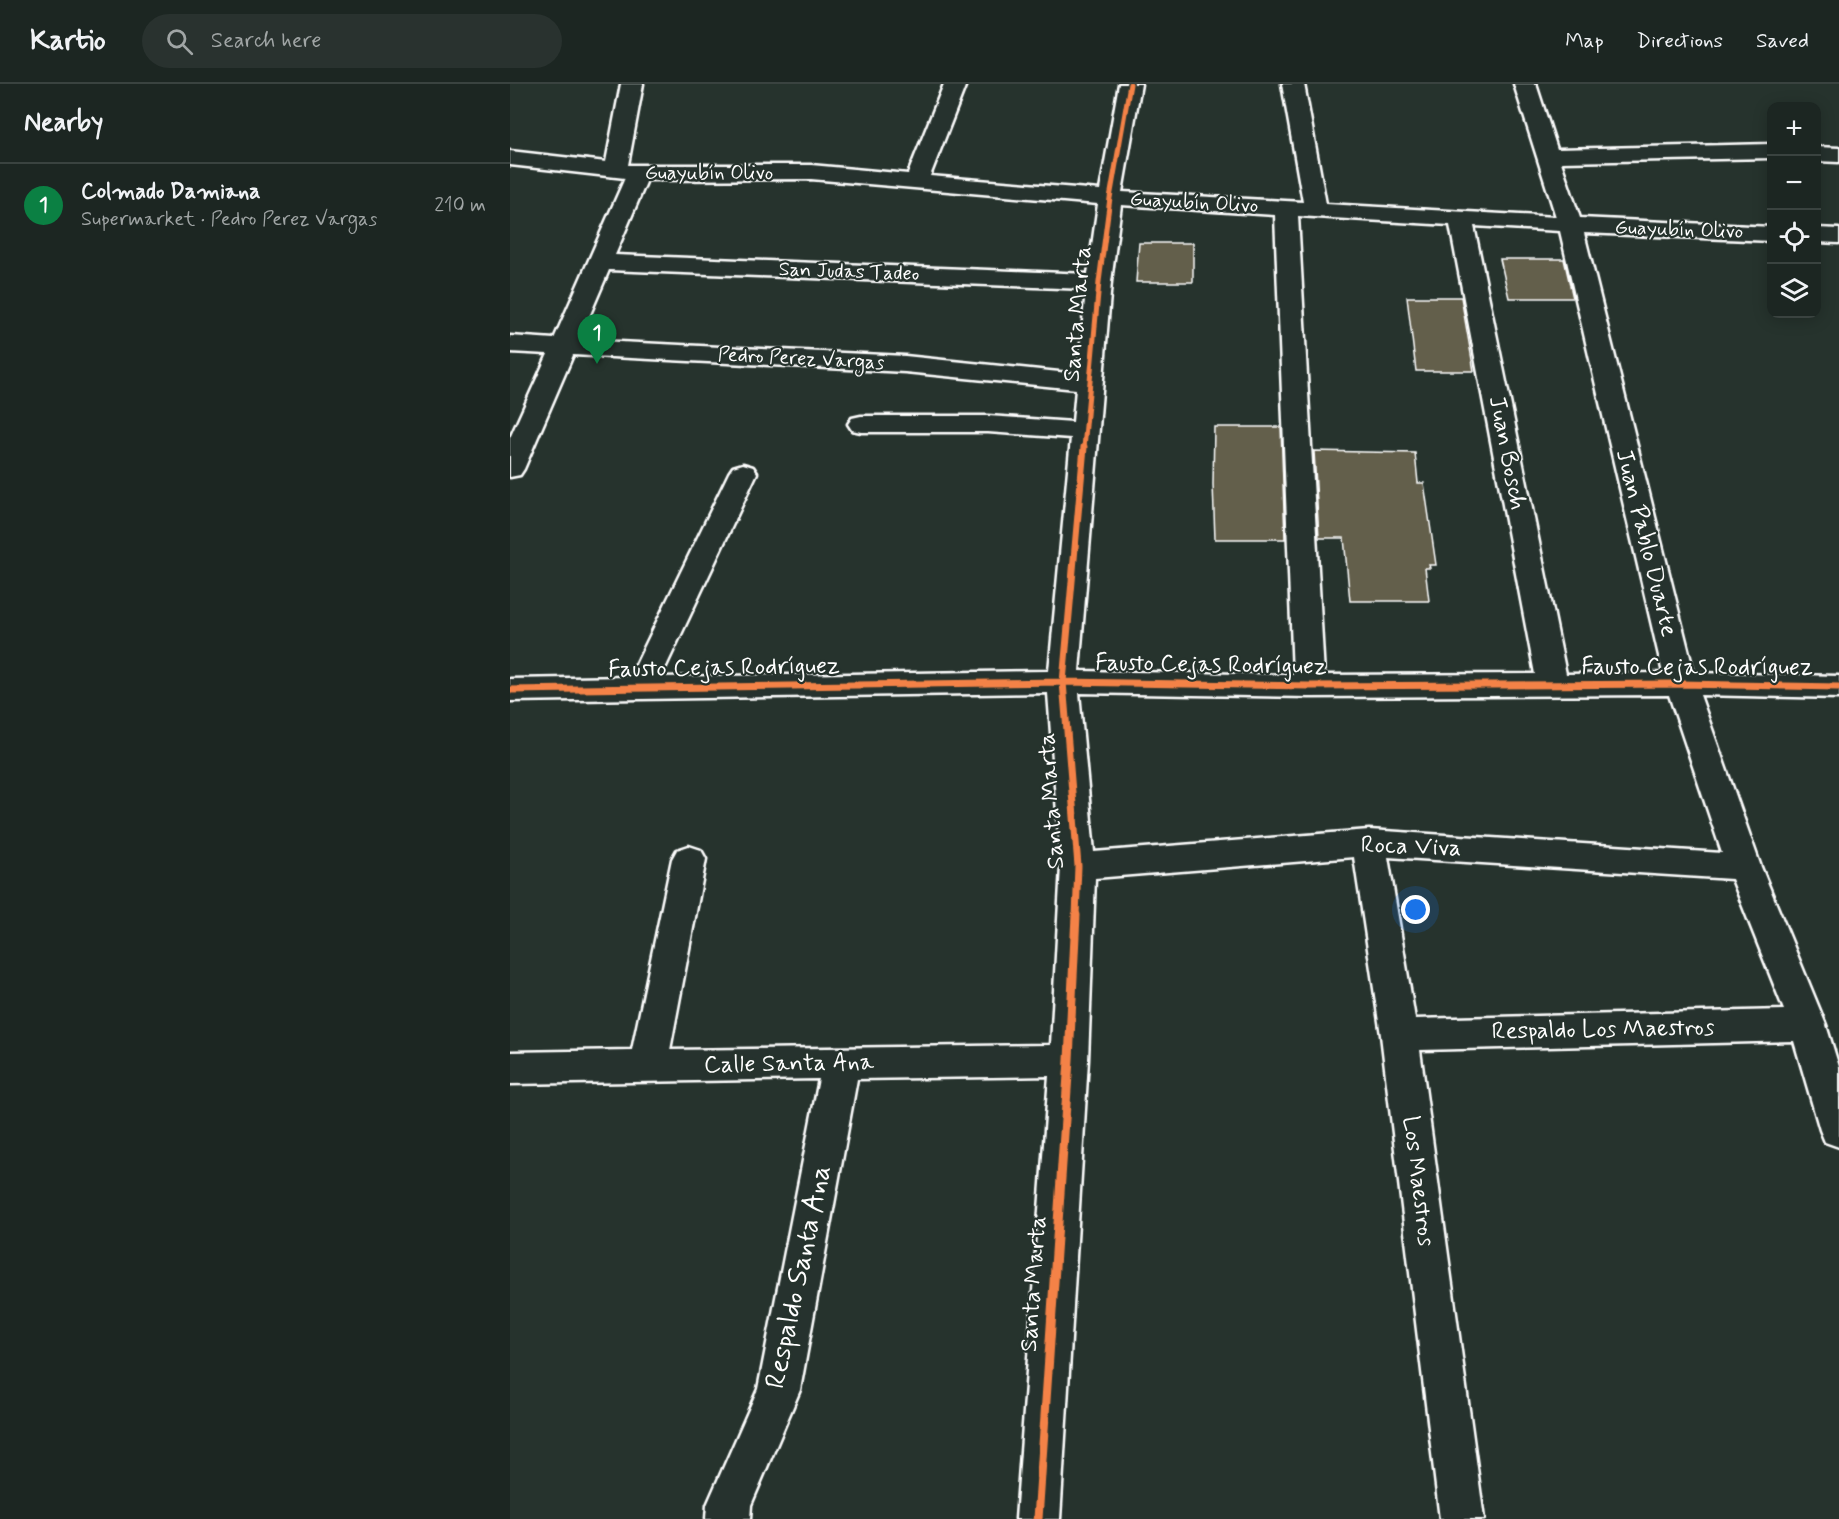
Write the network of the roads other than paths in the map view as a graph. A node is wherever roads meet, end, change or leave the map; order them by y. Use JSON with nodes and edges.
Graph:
{"nodes":[{"id":1,"x":632,"y":84,"type":"edge"},
{"id":2,"x":955,"y":84,"type":"edge"},
{"id":3,"x":1130,"y":84,"type":"edge"},
{"id":4,"x":1293,"y":84,"type":"edge"},
{"id":5,"x":1525,"y":84,"type":"edge"},
{"id":6,"x":1767,"y":152,"type":"edge"},
{"id":7,"x":1821,"y":154,"type":"edge"},
{"id":8,"x":1839,"y":155,"type":"edge"},
{"id":9,"x":1548,"y":156,"type":"junction"},
{"id":10,"x":510,"y":158,"type":"edge"},
{"id":11,"x":628,"y":172,"type":"junction"},
{"id":12,"x":917,"y":180,"type":"junction"},
{"id":13,"x":1110,"y":198,"type":"junction"},
{"id":14,"x":1286,"y":208,"type":"junction"},
{"id":15,"x":1316,"y":210,"type":"junction"},
{"id":16,"x":1461,"y":219,"type":"junction"},
{"id":17,"x":1570,"y":225,"type":"junction"},
{"id":18,"x":1767,"y":234,"type":"edge"},
{"id":19,"x":600,"y":262,"type":"junction"},
{"id":20,"x":1099,"y":282,"type":"junction"},
{"id":21,"x":510,"y":344,"type":"edge"},
{"id":22,"x":565,"y":346,"type":"junction"},
{"id":23,"x":1091,"y":383,"type":"junction"},
{"id":24,"x":861,"y":424,"type":"dead end"},
{"id":25,"x":1087,"y":431,"type":"junction"},
{"id":26,"x":510,"y":470,"type":"edge"},
{"id":27,"x":743,"y":473,"type":"dead end"},
{"id":28,"x":1063,"y":682,"type":"junction"},
{"id":29,"x":1681,"y":684,"type":"junction"},
{"id":30,"x":1309,"y":686,"type":"junction"},
{"id":31,"x":1553,"y":686,"type":"junction"},
{"id":32,"x":1839,"y":687,"type":"edge"},
{"id":33,"x":640,"y":688,"type":"junction"},
{"id":34,"x":510,"y":690,"type":"edge"},
{"id":35,"x":1369,"y":843,"type":"junction"},
{"id":36,"x":689,"y":859,"type":"dead end"},
{"id":37,"x":1078,"y":866,"type":"junction"},
{"id":38,"x":1744,"y":867,"type":"junction"},
{"id":39,"x":1808,"y":1025,"type":"junction"},
{"id":40,"x":1399,"y":1035,"type":"junction"},
{"id":41,"x":1069,"y":1060,"type":"junction"},
{"id":42,"x":841,"y":1063,"type":"junction"},
{"id":43,"x":648,"y":1066,"type":"junction"},
{"id":44,"x":510,"y":1068,"type":"edge"},
{"id":45,"x":1839,"y":1130,"type":"edge"},
{"id":46,"x":728,"y":1519,"type":"edge"},
{"id":47,"x":1038,"y":1519,"type":"edge"},
{"id":48,"x":1462,"y":1519,"type":"edge"}],
"edges":[{"from":1,"to":11,"type":"street"},
{"from":2,"to":12,"type":"street"},
{"from":3,"to":13,"type":"street","name":"Santa Marta"},
{"from":4,"to":15,"type":"street"},
{"from":5,"to":9,"type":"street","name":"Juan Pablo Duarte"},
{"from":6,"to":9,"type":"street"},
{"from":7,"to":8,"type":"street"},
{"from":9,"to":17,"type":"street","name":"Juan Pablo Duarte"},
{"from":10,"to":11,"type":"street","name":"Guayubín Olivo"},
{"from":11,"to":12,"type":"street","name":"Guayubín Olivo"},
{"from":11,"to":19,"type":"street"},
{"from":12,"to":13,"type":"street","name":"Guayubín Olivo"},
{"from":13,"to":14,"type":"street","name":"Guayubín Olivo"},
{"from":13,"to":20,"type":"street","name":"Santa Marta"},
{"from":14,"to":15,"type":"street","name":"Guayubín Olivo"},
{"from":14,"to":30,"type":"street"},
{"from":15,"to":16,"type":"street","name":"Guayubín Olivo"},
{"from":16,"to":17,"type":"street","name":"Guayubín Olivo"},
{"from":16,"to":31,"type":"street","name":"Juan Bosch"},
{"from":17,"to":18,"type":"street","name":"Guayubín Olivo"},
{"from":17,"to":29,"type":"street","name":"Juan Pablo Duarte"},
{"from":19,"to":20,"type":"street","name":"San Judas Tadeo"},
{"from":19,"to":22,"type":"street"},
{"from":20,"to":23,"type":"street","name":"Santa Marta"},
{"from":21,"to":22,"type":"street","name":"Pedro Perez Vargas"},
{"from":22,"to":23,"type":"street","name":"Pedro Perez Vargas"},
{"from":22,"to":26,"type":"street"},
{"from":23,"to":25,"type":"street","name":"Santa Marta"},
{"from":24,"to":25,"type":"street"},
{"from":25,"to":28,"type":"street","name":"Santa Marta"},
{"from":27,"to":33,"type":"street"},
{"from":28,"to":30,"type":"street","name":"Fausto Cejas Rodríguez"},
{"from":28,"to":33,"type":"street","name":"Fausto Cejas Rodríguez"},
{"from":28,"to":37,"type":"street","name":"Santa Marta"},
{"from":29,"to":31,"type":"street","name":"Fausto Cejas Rodríguez"},
{"from":29,"to":32,"type":"street","name":"Fausto Cejas Rodríguez"},
{"from":29,"to":38,"type":"street","name":"Juan Pablo Duarte"},
{"from":30,"to":31,"type":"street","name":"Fausto Cejas Rodríguez"},
{"from":33,"to":34,"type":"street","name":"Fausto Cejas Rodríguez"},
{"from":35,"to":37,"type":"street","name":"Roca Viva"},
{"from":35,"to":38,"type":"street","name":"Roca Viva"},
{"from":35,"to":40,"type":"street","name":"Los Maestros"},
{"from":36,"to":43,"type":"street"},
{"from":37,"to":41,"type":"street","name":"Santa Marta"},
{"from":38,"to":39,"type":"street","name":"Juan Pablo Duarte"},
{"from":39,"to":40,"type":"street","name":"Respaldo Los Maestros"},
{"from":39,"to":45,"type":"street","name":"Juan Pablo Duarte"},
{"from":40,"to":48,"type":"street","name":"Los Maestros"},
{"from":41,"to":42,"type":"street","name":"Calle Santa Ana"},
{"from":41,"to":47,"type":"street","name":"Santa Marta"},
{"from":42,"to":43,"type":"street","name":"Calle Santa Ana"},
{"from":42,"to":46,"type":"street","name":"Respaldo Santa Ana"},
{"from":43,"to":44,"type":"street","name":"Calle Santa Ana"}]}
